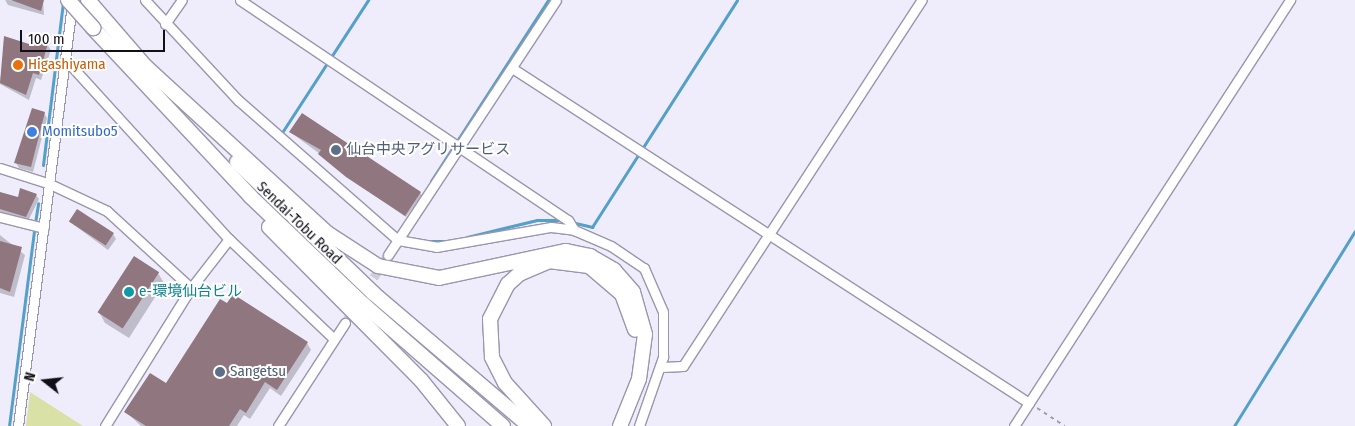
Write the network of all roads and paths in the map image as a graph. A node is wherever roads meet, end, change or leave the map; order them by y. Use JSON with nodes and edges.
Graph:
{"nodes":[{"id":1,"x":70,"y":0,"type":"edge"},
{"id":2,"x":88,"y":0,"type":"edge"},
{"id":3,"x":145,"y":0,"type":"edge"},
{"id":4,"x":182,"y":0,"type":"edge"},
{"id":5,"x":240,"y":0,"type":"edge"},
{"id":6,"x":556,"y":0,"type":"edge"},
{"id":7,"x":922,"y":0,"type":"edge"},
{"id":8,"x":1290,"y":0,"type":"edge"},
{"id":9,"x":165,"y":24,"type":"junction"},
{"id":10,"x":65,"y":59,"type":"junction"},
{"id":11,"x":146,"y":67,"type":"junction"},
{"id":12,"x":512,"y":68,"type":"junction"},
{"id":13,"x":456,"y":147,"type":"junction"},
{"id":14,"x":204,"y":149,"type":"junction"},
{"id":15,"x":0,"y":168,"type":"edge"},
{"id":16,"x":50,"y":184,"type":"junction"},
{"id":17,"x":0,"y":217,"type":"edge"},
{"id":18,"x":571,"y":225,"type":"junction"},
{"id":19,"x":44,"y":228,"type":"junction"},
{"id":20,"x":768,"y":237,"type":"junction"},
{"id":21,"x":228,"y":239,"type":"junction"},
{"id":22,"x":398,"y":240,"type":"junction"},
{"id":23,"x":388,"y":255,"type":"tunnel mouth"},
{"id":24,"x":191,"y":288,"type":"junction"},
{"id":25,"x":345,"y":324,"type":"tunnel mouth"},
{"id":26,"x":334,"y":340,"type":"junction"},
{"id":27,"x":662,"y":367,"type":"junction"},
{"id":28,"x":1029,"y":403,"type":"junction"},
{"id":29,"x":18,"y":426,"type":"edge"},
{"id":30,"x":104,"y":426,"type":"edge"},
{"id":31,"x":278,"y":426,"type":"edge"},
{"id":32,"x":458,"y":426,"type":"edge"},
{"id":33,"x":503,"y":426,"type":"edge"},
{"id":34,"x":529,"y":426,"type":"edge"},
{"id":35,"x":544,"y":426,"type":"edge"},
{"id":36,"x":610,"y":426,"type":"edge"},
{"id":37,"x":620,"y":426,"type":"edge"},
{"id":38,"x":639,"y":426,"type":"edge"},
{"id":39,"x":1014,"y":426,"type":"edge"},
{"id":40,"x":1065,"y":426,"type":"edge"}],
"edges":[{"from":1,"to":10,"type":"street"},
{"from":1,"to":14,"type":"highway","name":"Sendai-Tobu Road","bridge":true},
{"from":2,"to":11,"type":"highway","name":"Sendai-Tobu Road"},
{"from":3,"to":9,"type":"street"},
{"from":4,"to":9,"type":"street"},
{"from":5,"to":13,"type":"street"},
{"from":6,"to":12,"type":"street"},
{"from":7,"to":20,"type":"street"},
{"from":8,"to":28,"type":"street"},
{"from":9,"to":22,"type":"street"},
{"from":10,"to":16,"type":"street"},
{"from":10,"to":21,"type":"street"},
{"from":11,"to":34,"type":"highway","name":"Sendai-Tobu Road"},
{"from":11,"to":37,"type":"highway"},
{"from":12,"to":13,"type":"street"},
{"from":12,"to":20,"type":"street"},
{"from":13,"to":18,"type":"street"},
{"from":13,"to":22,"type":"street"},
{"from":14,"to":32,"type":"highway"},
{"from":14,"to":33,"type":"highway","name":"Sendai-Tobu Road"},
{"from":15,"to":16,"type":"street"},
{"from":16,"to":19,"type":"street"},
{"from":16,"to":24,"type":"street"},
{"from":17,"to":19,"type":"street"},
{"from":18,"to":22,"type":"street"},
{"from":18,"to":27,"type":"street"},
{"from":19,"to":29,"type":"street"},
{"from":20,"to":27,"type":"street"},
{"from":20,"to":28,"type":"street"},
{"from":21,"to":24,"type":"street"},
{"from":21,"to":26,"type":"street"},
{"from":22,"to":23,"type":"street"},
{"from":24,"to":30,"type":"street"},
{"from":25,"to":26,"type":"street"},
{"from":26,"to":31,"type":"street"},
{"from":27,"to":38,"type":"street"},
{"from":28,"to":39,"type":"street"},
{"from":28,"to":40,"type":"path"},
{"from":35,"to":36,"type":"highway"}]}
